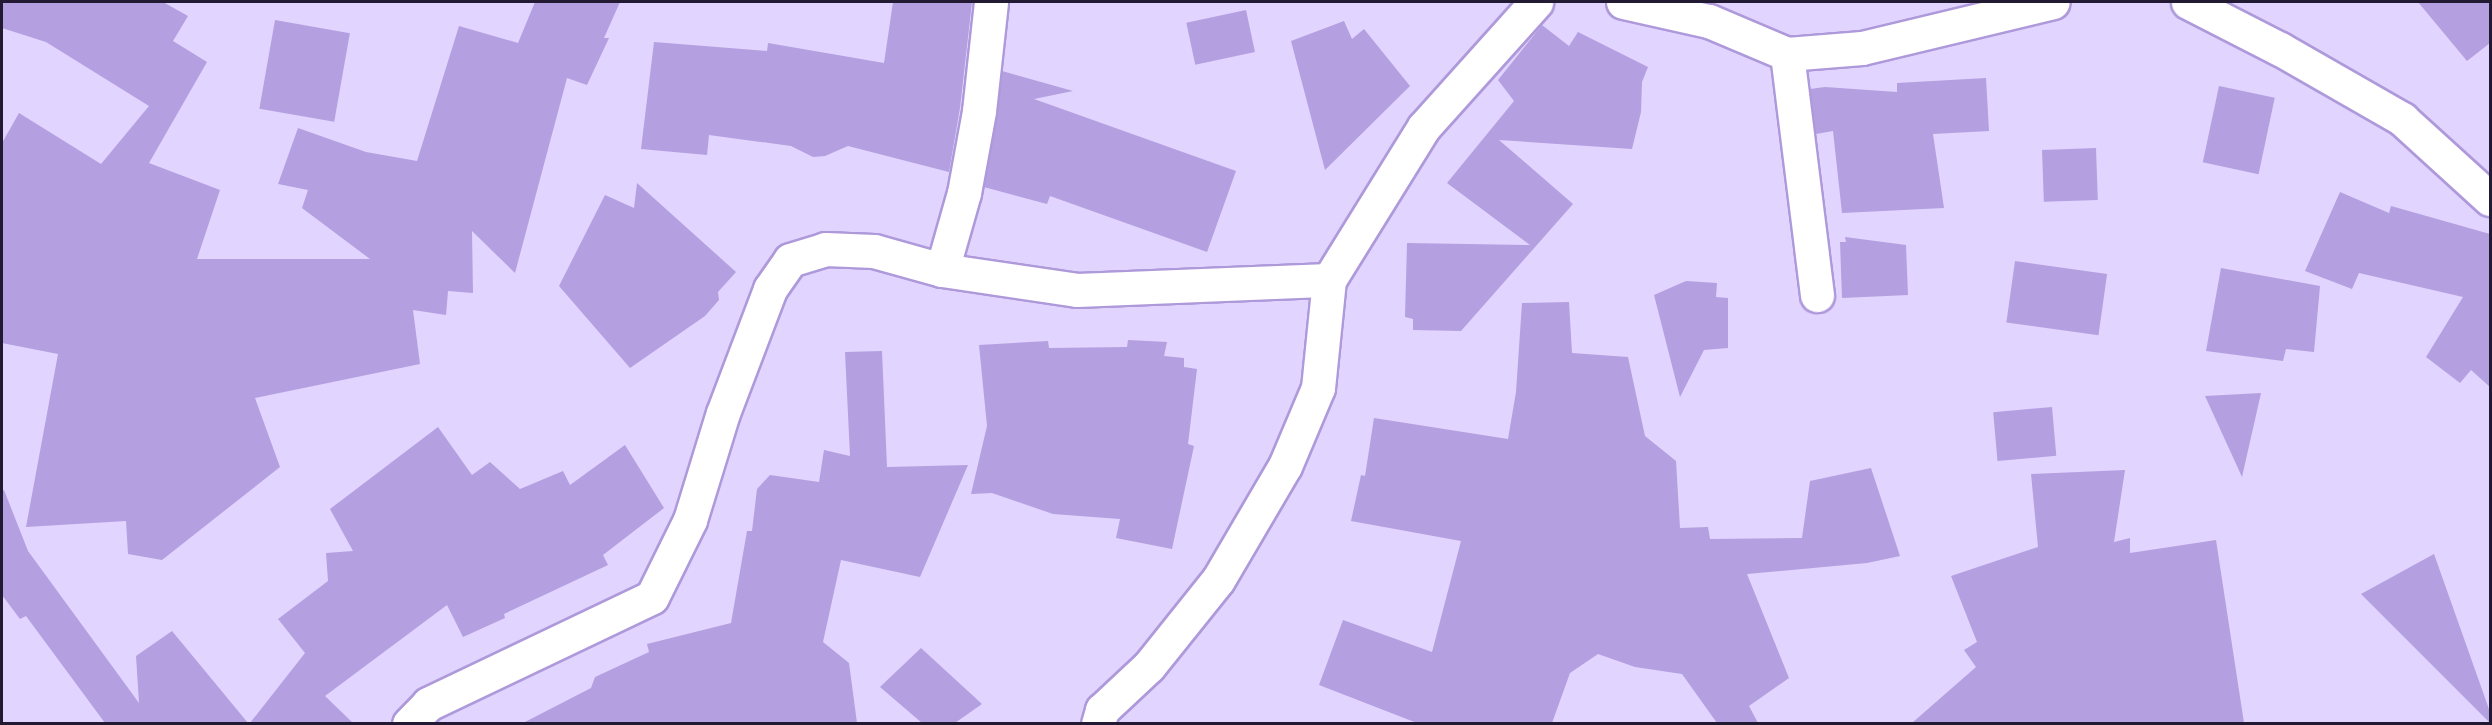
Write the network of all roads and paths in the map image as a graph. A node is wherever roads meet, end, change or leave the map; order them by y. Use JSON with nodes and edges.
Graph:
{"nodes":[{"id":1,"x":991,"y":2,"type":"edge"},
{"id":2,"x":1536,"y":2,"type":"edge"},
{"id":3,"x":1623,"y":2,"type":"edge"},
{"id":4,"x":2053,"y":2,"type":"edge"},
{"id":5,"x":2188,"y":2,"type":"edge"},
{"id":6,"x":1787,"y":54,"type":"junction"},
{"id":7,"x":2490,"y":199,"type":"edge"},
{"id":8,"x":942,"y":270,"type":"junction"},
{"id":9,"x":1329,"y":280,"type":"junction"},
{"id":10,"x":1817,"y":295,"type":"dead end"},
{"id":11,"x":409,"y":723,"type":"edge"},
{"id":12,"x":1098,"y":723,"type":"edge"}],
"edges":[{"from":1,"to":8,"type":"street"},
{"from":2,"to":9,"type":"street"},
{"from":3,"to":6,"type":"street"},
{"from":4,"to":6,"type":"street"},
{"from":5,"to":7,"type":"street"},
{"from":6,"to":10,"type":"street"},
{"from":8,"to":9,"type":"street"},
{"from":8,"to":11,"type":"street"},
{"from":9,"to":12,"type":"street"}]}
